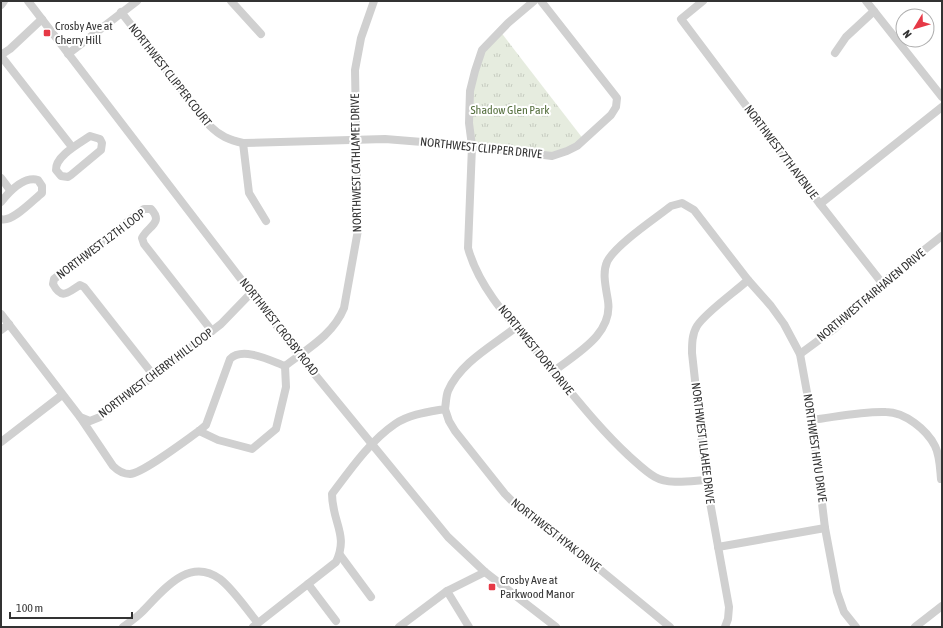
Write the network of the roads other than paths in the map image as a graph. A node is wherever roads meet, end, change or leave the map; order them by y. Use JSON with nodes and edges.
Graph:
{"nodes":[{"id":1,"x":4,"y":1,"type":"edge"},
{"id":2,"x":28,"y":1,"type":"edge"},
{"id":3,"x":137,"y":1,"type":"edge"},
{"id":4,"x":232,"y":1,"type":"edge"},
{"id":5,"x":374,"y":1,"type":"edge"},
{"id":6,"x":534,"y":1,"type":"edge"},
{"id":7,"x":541,"y":1,"type":"edge"},
{"id":8,"x":703,"y":1,"type":"edge"},
{"id":9,"x":866,"y":1,"type":"edge"},
{"id":10,"x":1,"y":5,"type":"edge"},
{"id":11,"x":122,"y":12,"type":"junction"},
{"id":12,"x":874,"y":12,"type":"junction"},
{"id":13,"x":42,"y":19,"type":"junction"},
{"id":14,"x":261,"y":34,"type":"dead end"},
{"id":15,"x":835,"y":53,"type":"dead end"},
{"id":16,"x":68,"y":54,"type":"junction"},
{"id":17,"x":1,"y":55,"type":"edge"},
{"id":18,"x":942,"y":97,"type":"edge"},
{"id":19,"x":942,"y":106,"type":"edge"},
{"id":20,"x":355,"y":139,"type":"junction"},
{"id":21,"x":243,"y":143,"type":"junction"},
{"id":22,"x":472,"y":146,"type":"junction"},
{"id":23,"x":72,"y":147,"type":"junction"},
{"id":24,"x":1,"y":178,"type":"edge"},
{"id":25,"x":10,"y":190,"type":"junction"},
{"id":26,"x":1,"y":202,"type":"edge"},
{"id":27,"x":820,"y":204,"type":"junction"},
{"id":28,"x":1,"y":219,"type":"edge"},
{"id":29,"x":266,"y":221,"type":"dead end"},
{"id":30,"x":942,"y":236,"type":"edge"},
{"id":31,"x":748,"y":280,"type":"junction"},
{"id":32,"x":882,"y":283,"type":"junction"},
{"id":33,"x":252,"y":292,"type":"junction"},
{"id":34,"x":1,"y":314,"type":"edge"},
{"id":35,"x":9,"y":324,"type":"junction"},
{"id":36,"x":516,"y":328,"type":"junction"},
{"id":37,"x":1,"y":330,"type":"edge"},
{"id":38,"x":212,"y":331,"type":"junction"},
{"id":39,"x":800,"y":354,"type":"junction"},
{"id":40,"x":299,"y":355,"type":"junction"},
{"id":41,"x":285,"y":366,"type":"junction"},
{"id":42,"x":554,"y":371,"type":"junction"},
{"id":43,"x":154,"y":376,"type":"junction"},
{"id":44,"x":62,"y":395,"type":"junction"},
{"id":45,"x":445,"y":409,"type":"junction"},
{"id":46,"x":80,"y":417,"type":"junction"},
{"id":47,"x":812,"y":420,"type":"junction"},
{"id":48,"x":199,"y":431,"type":"junction"},
{"id":49,"x":1,"y":442,"type":"edge"},
{"id":50,"x":372,"y":444,"type":"junction"},
{"id":51,"x":941,"y":479,"type":"edge"},
{"id":52,"x":706,"y":480,"type":"junction"},
{"id":53,"x":825,"y":528,"type":"junction"},
{"id":54,"x":718,"y":547,"type":"junction"},
{"id":55,"x":340,"y":555,"type":"junction"},
{"id":56,"x":485,"y":572,"type":"junction"},
{"id":57,"x":308,"y":584,"type":"junction"},
{"id":58,"x":447,"y":591,"type":"junction"},
{"id":59,"x":372,"y":597,"type":"dead end"},
{"id":60,"x":942,"y":606,"type":"edge"},
{"id":61,"x":336,"y":621,"type":"dead end"},
{"id":62,"x":255,"y":625,"type":"edge"},
{"id":63,"x":123,"y":627,"type":"edge"},
{"id":64,"x":399,"y":627,"type":"edge"},
{"id":65,"x":469,"y":627,"type":"edge"},
{"id":66,"x":556,"y":627,"type":"edge"},
{"id":67,"x":670,"y":627,"type":"edge"},
{"id":68,"x":725,"y":627,"type":"edge"},
{"id":69,"x":856,"y":627,"type":"edge"},
{"id":70,"x":915,"y":627,"type":"edge"}],
"edges":[{"from":1,"to":10,"type":"street"},
{"from":2,"to":13,"type":"street","name":"NORTHWEST CROSBY ROAD"},
{"from":3,"to":11,"type":"street"},
{"from":4,"to":14,"type":"street"},
{"from":5,"to":20,"type":"street","name":"NORTHWEST CATHLAMET DRIVE"},
{"from":6,"to":22,"type":"street","name":"NORTHWEST DORY DRIVE"},
{"from":7,"to":22,"type":"street","name":"NORTHWEST CLIPPER DRIVE"},
{"from":8,"to":27,"type":"street","name":"NORTHWEST 7TH AVENUE"},
{"from":9,"to":12,"type":"street"},
{"from":11,"to":16,"type":"street"},
{"from":11,"to":21,"type":"street","name":"NORTHWEST CLIPPER COURT"},
{"from":12,"to":15,"type":"street"},
{"from":12,"to":18,"type":"street"},
{"from":13,"to":16,"type":"street","name":"NORTHWEST CROSBY ROAD"},
{"from":13,"to":17,"type":"street"},
{"from":16,"to":33,"type":"street","name":"NORTHWEST CROSBY ROAD"},
{"from":17,"to":23,"type":"street"},
{"from":19,"to":27,"type":"street"},
{"from":20,"to":21,"type":"street","name":"NORTHWEST CLIPPER DRIVE"},
{"from":20,"to":22,"type":"street","name":"NORTHWEST CLIPPER DRIVE"},
{"from":20,"to":40,"type":"street","name":"NORTHWEST CATHLAMET DRIVE"},
{"from":21,"to":29,"type":"street"},
{"from":22,"to":36,"type":"street","name":"NORTHWEST DORY DRIVE"},
{"from":23,"to":23,"type":"street"},
{"from":24,"to":25,"type":"street"},
{"from":25,"to":26,"type":"street"},
{"from":25,"to":28,"type":"street"},
{"from":27,"to":32,"type":"street","name":"NORTHWEST 7TH AVENUE"},
{"from":30,"to":32,"type":"street","name":"NORTHWEST FAIRHAVEN DRIVE"},
{"from":31,"to":39,"type":"street","name":"NORTHWEST HIYU DRIVE"},
{"from":31,"to":42,"type":"street","name":"NORTHWEST HIYU DRIVE"},
{"from":31,"to":52,"type":"street","name":"NORTHWEST ILLAHEE DRIVE"},
{"from":32,"to":39,"type":"street","name":"NORTHWEST FAIRHAVEN DRIVE"},
{"from":33,"to":38,"type":"street","name":"NORTHWEST CHERRY HILL LOOP"},
{"from":33,"to":40,"type":"street","name":"NORTHWEST CROSBY ROAD"},
{"from":34,"to":35,"type":"street","name":"NORTHWEST CHERRY HILL LOOP"},
{"from":35,"to":37,"type":"street"},
{"from":35,"to":44,"type":"street","name":"NORTHWEST CHERRY HILL LOOP"},
{"from":36,"to":42,"type":"street","name":"NORTHWEST DORY DRIVE"},
{"from":36,"to":45,"type":"street"},
{"from":38,"to":43,"type":"street","name":"NORTHWEST CHERRY HILL LOOP"},
{"from":38,"to":43,"type":"street","name":"NORTHWEST 12TH LOOP"},
{"from":39,"to":47,"type":"street","name":"NORTHWEST HIYU DRIVE"},
{"from":40,"to":41,"type":"street","name":"NORTHWEST CATHLAMET DRIVE"},
{"from":40,"to":50,"type":"street","name":"NORTHWEST CROSBY ROAD"},
{"from":41,"to":48,"type":"street"},
{"from":41,"to":48,"type":"street"},
{"from":42,"to":52,"type":"street","name":"NORTHWEST DORY DRIVE"},
{"from":43,"to":46,"type":"street","name":"NORTHWEST CHERRY HILL LOOP"},
{"from":44,"to":46,"type":"street","name":"NORTHWEST CHERRY HILL LOOP"},
{"from":44,"to":49,"type":"street"},
{"from":45,"to":50,"type":"street"},
{"from":45,"to":67,"type":"street","name":"NORTHWEST HYAK DRIVE"},
{"from":46,"to":48,"type":"street"},
{"from":47,"to":51,"type":"street"},
{"from":47,"to":53,"type":"street","name":"NORTHWEST HIYU DRIVE"},
{"from":50,"to":55,"type":"street"},
{"from":50,"to":56,"type":"street","name":"NORTHWEST CROSBY ROAD"},
{"from":52,"to":54,"type":"street","name":"NORTHWEST ILLAHEE DRIVE"},
{"from":53,"to":54,"type":"street"},
{"from":53,"to":69,"type":"street","name":"NORTHWEST HIYU DRIVE"},
{"from":54,"to":68,"type":"street","name":"NORTHWEST ILLAHEE DRIVE"},
{"from":55,"to":57,"type":"street"},
{"from":55,"to":59,"type":"street"},
{"from":56,"to":58,"type":"street"},
{"from":56,"to":66,"type":"street","name":"NORTHWEST CROSBY ROAD"},
{"from":57,"to":61,"type":"street"},
{"from":57,"to":62,"type":"street"},
{"from":58,"to":64,"type":"street"},
{"from":58,"to":65,"type":"street"},
{"from":60,"to":70,"type":"street"},
{"from":62,"to":63,"type":"street"}]}
